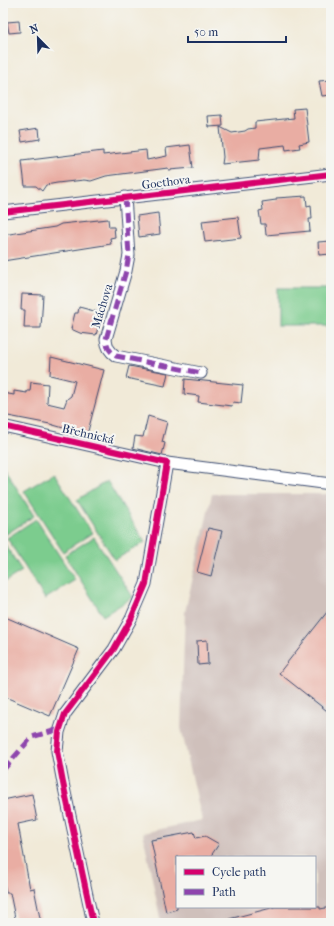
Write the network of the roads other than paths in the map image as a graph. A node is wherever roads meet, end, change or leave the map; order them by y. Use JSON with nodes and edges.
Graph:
{"nodes":[{"id":1,"x":331,"y":174,"type":"edge"},
{"id":2,"x":125,"y":197,"type":"junction"},
{"id":3,"x":3,"y":212,"type":"edge"},
{"id":4,"x":201,"y":373,"type":"dead end"},
{"id":5,"x":3,"y":426,"type":"edge"},
{"id":6,"x":167,"y":463,"type":"junction"},
{"id":7,"x":331,"y":484,"type":"edge"},
{"id":8,"x":93,"y":923,"type":"edge"}],
"edges":[{"from":1,"to":2,"type":"street","name":"Goethova"},
{"from":2,"to":3,"type":"street","name":"Goethova"},
{"from":2,"to":4,"type":"street","name":"Máchova"},
{"from":5,"to":6,"type":"street","name":"Břehnická"},
{"from":6,"to":7,"type":"street","name":"Břehnická"},
{"from":6,"to":8,"type":"street"}]}
